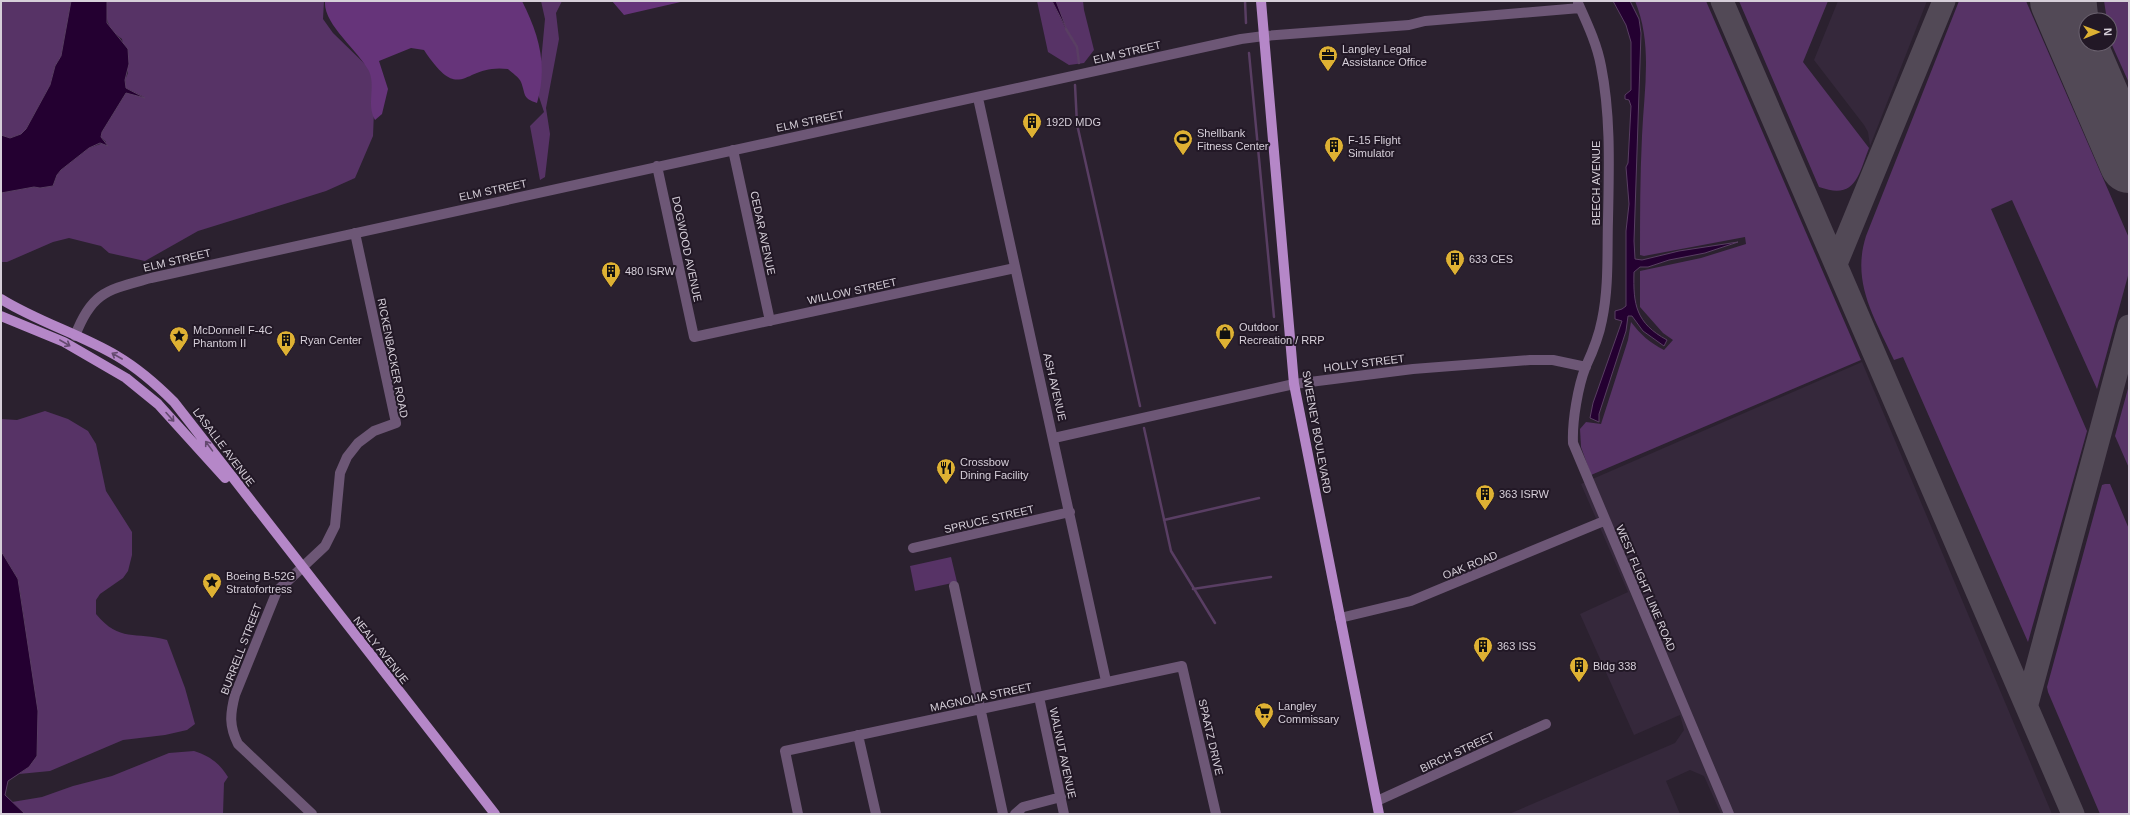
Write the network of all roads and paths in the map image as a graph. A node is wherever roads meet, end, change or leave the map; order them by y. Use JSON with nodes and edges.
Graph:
{"nodes":[{"id":1,"x":1262,"y":1,"type":"edge"},
{"id":2,"x":1579,"y":4,"type":"edge"},
{"id":3,"x":1264,"y":36,"type":"junction"},
{"id":4,"x":978,"y":98,"type":"junction"},
{"id":5,"x":733,"y":150,"type":"junction"},
{"id":6,"x":657,"y":166,"type":"junction"},
{"id":7,"x":355,"y":233,"type":"junction"},
{"id":8,"x":1015,"y":268,"type":"junction"},
{"id":9,"x":1,"y":299,"type":"edge"},
{"id":10,"x":1,"y":312,"type":"edge"},
{"id":11,"x":1,"y":316,"type":"edge"},
{"id":12,"x":770,"y":321,"type":"junction"},
{"id":13,"x":1,"y":323,"type":"edge"},
{"id":14,"x":29,"y":328,"type":"junction"},
{"id":15,"x":75,"y":336,"type":"junction"},
{"id":16,"x":694,"y":337,"type":"joint"},
{"id":17,"x":1586,"y":367,"type":"junction"},
{"id":18,"x":1294,"y":384,"type":"junction"},
{"id":19,"x":1054,"y":438,"type":"junction"},
{"id":20,"x":249,"y":500,"type":"junction"},
{"id":21,"x":1070,"y":512,"type":"junction"},
{"id":22,"x":1604,"y":521,"type":"junction"},
{"id":23,"x":913,"y":548,"type":"dead end"},
{"id":24,"x":302,"y":568,"type":"junction"},
{"id":25,"x":954,"y":586,"type":"dead end"},
{"id":26,"x":1340,"y":618,"type":"junction"},
{"id":27,"x":1182,"y":666,"type":"joint"},
{"id":28,"x":1106,"y":681,"type":"junction"},
{"id":29,"x":1039,"y":697,"type":"junction"},
{"id":30,"x":981,"y":710,"type":"junction"},
{"id":31,"x":1546,"y":724,"type":"dead end"},
{"id":32,"x":858,"y":735,"type":"junction"},
{"id":33,"x":1061,"y":797,"type":"junction"},
{"id":34,"x":1377,"y":801,"type":"junction"},
{"id":35,"x":312,"y":814,"type":"edge"},
{"id":36,"x":495,"y":814,"type":"edge"},
{"id":37,"x":798,"y":814,"type":"edge"},
{"id":38,"x":876,"y":814,"type":"edge"},
{"id":39,"x":1003,"y":814,"type":"edge"},
{"id":40,"x":1016,"y":814,"type":"edge"},
{"id":41,"x":1064,"y":814,"type":"edge"},
{"id":42,"x":1216,"y":814,"type":"edge"},
{"id":43,"x":1379,"y":814,"type":"edge"},
{"id":44,"x":1728,"y":814,"type":"edge"}],
"edges":[{"from":1,"to":3,"type":"main road","name":"SWEENEY BOULEVARD"},
{"from":2,"to":3,"type":"street","name":"ELM STREET"},
{"from":2,"to":17,"type":"street","name":"BEECH AVENUE"},
{"from":3,"to":4,"type":"street","name":"ELM STREET"},
{"from":3,"to":18,"type":"main road","name":"SWEENEY BOULEVARD"},
{"from":4,"to":5,"type":"street","name":"ELM STREET"},
{"from":4,"to":8,"type":"street","name":"ASH AVENUE"},
{"from":5,"to":6,"type":"street","name":"ELM STREET"},
{"from":5,"to":12,"type":"street","name":"CEDAR AVENUE"},
{"from":6,"to":7,"type":"street","name":"ELM STREET"},
{"from":6,"to":16,"type":"street","name":"DOGWOOD AVENUE"},
{"from":7,"to":15,"type":"street","name":"ELM STREET"},
{"from":7,"to":24,"type":"street","name":"RICKENBACKER ROAD"},
{"from":8,"to":12,"type":"street","name":"WILLOW STREET"},
{"from":8,"to":19,"type":"street","name":"ASH AVENUE"},
{"from":9,"to":15,"type":"main road","name":"LASALLE AVENUE"},
{"from":10,"to":14,"type":"main road","name":"LASALLE AVENUE"},
{"from":11,"to":14,"type":"main road","name":"LASALLE AVENUE"},
{"from":12,"to":16,"type":"street","name":"WILLOW STREET"},
{"from":13,"to":14,"type":"main road","name":"LASALLE AVENUE"},
{"from":14,"to":20,"type":"main road","name":"LASALLE AVENUE","one_way":true},
{"from":20,"to":15,"type":"main road","name":"LASALLE AVENUE","one_way":true},
{"from":17,"to":18,"type":"street","name":"HOLLY STREET"},
{"from":17,"to":22,"type":"street","name":"WEST FLIGHT LINE ROAD"},
{"from":18,"to":19,"type":"street","name":"HOLLY STREET"},
{"from":18,"to":26,"type":"main road","name":"SWEENEY BOULEVARD"},
{"from":19,"to":21,"type":"street","name":"ASH AVENUE"},
{"from":20,"to":24,"type":"main road","name":"NEALY AVENUE"},
{"from":21,"to":23,"type":"street","name":"SPRUCE STREET"},
{"from":21,"to":28,"type":"street","name":"ASH AVENUE"},
{"from":22,"to":26,"type":"street","name":"OAK ROAD"},
{"from":22,"to":44,"type":"street","name":"WEST FLIGHT LINE ROAD"},
{"from":24,"to":35,"type":"street","name":"BURRELL STREET"},
{"from":24,"to":36,"type":"main road","name":"NEALY AVENUE"},
{"from":25,"to":30,"type":"street"},
{"from":26,"to":34,"type":"main road","name":"SWEENEY BOULEVARD"},
{"from":27,"to":28,"type":"street","name":"MAGNOLIA STREET"},
{"from":27,"to":42,"type":"street","name":"SPAATZ DRIVE"},
{"from":28,"to":29,"type":"street","name":"MAGNOLIA STREET"},
{"from":29,"to":30,"type":"street","name":"MAGNOLIA STREET"},
{"from":29,"to":33,"type":"street","name":"WALNUT AVENUE"},
{"from":30,"to":32,"type":"street","name":"MAGNOLIA STREET"},
{"from":30,"to":39,"type":"street"},
{"from":31,"to":34,"type":"street","name":"BIRCH STREET"},
{"from":32,"to":37,"type":"street","name":"MAGNOLIA STREET"},
{"from":32,"to":38,"type":"street"},
{"from":33,"to":40,"type":"street"},
{"from":33,"to":41,"type":"street","name":"WALNUT AVENUE"},
{"from":34,"to":43,"type":"main road","name":"SWEENEY BOULEVARD"}]}
